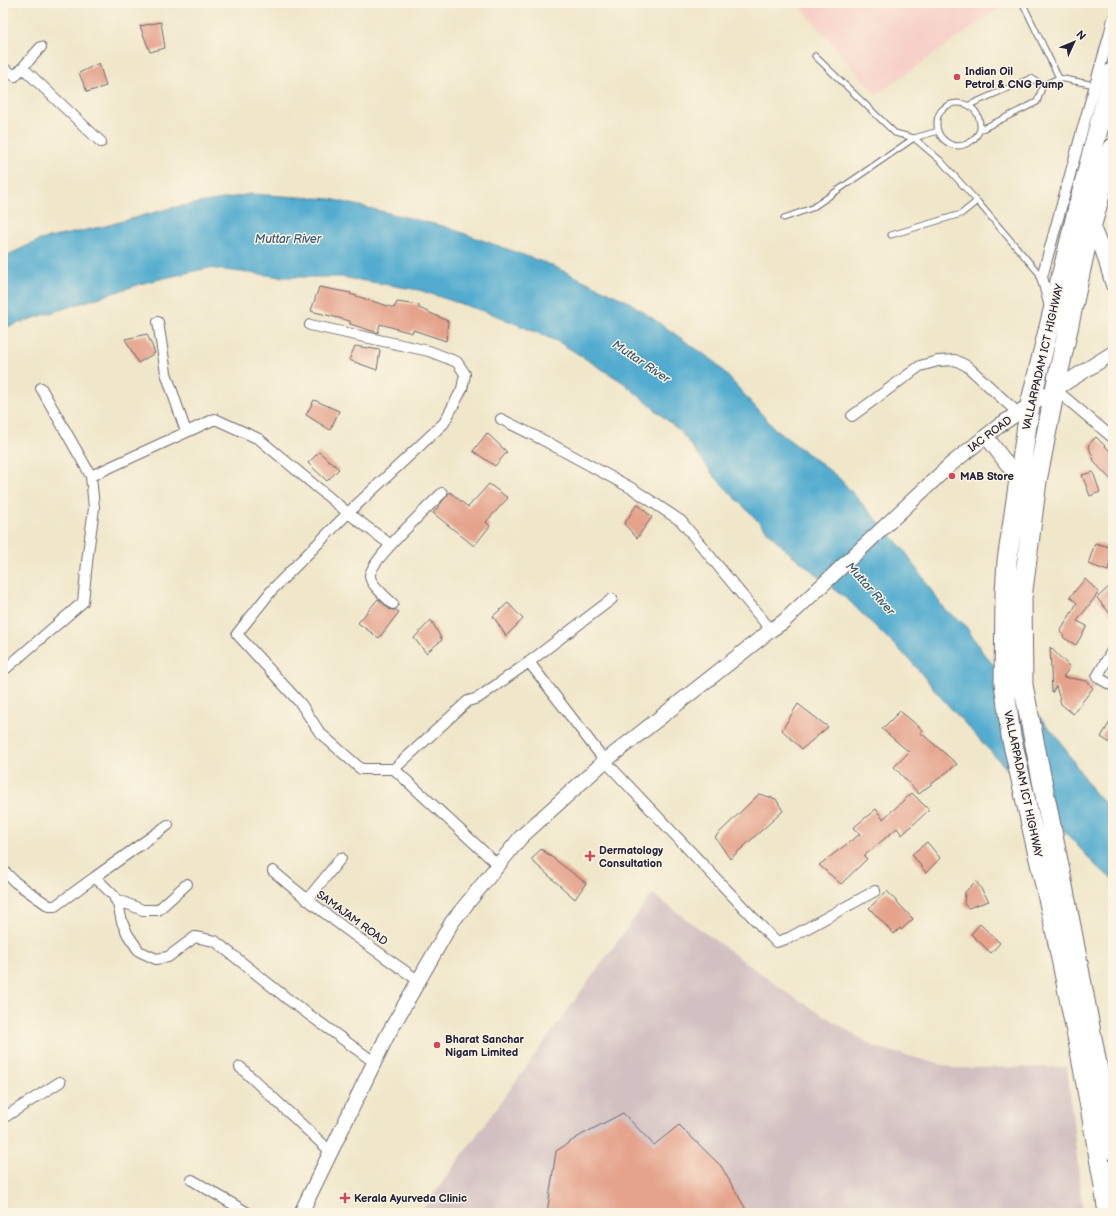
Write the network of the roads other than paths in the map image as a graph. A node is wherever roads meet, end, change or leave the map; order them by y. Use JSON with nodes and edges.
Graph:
{"nodes":[{"id":1,"x":1023,"y":4,"type":"dead end"},
{"id":2,"x":1113,"y":19,"type":"edge"},
{"id":3,"x":41,"y":47,"type":"dead end"},
{"id":4,"x":814,"y":56,"type":"dead end"},
{"id":5,"x":3,"y":68,"type":"edge"},
{"id":6,"x":23,"y":68,"type":"junction"},
{"id":7,"x":1113,"y":72,"type":"edge"},
{"id":8,"x":1059,"y":78,"type":"junction"},
{"id":9,"x":1044,"y":85,"type":"junction"},
{"id":10,"x":1095,"y":85,"type":"junction"},
{"id":11,"x":969,"y":105,"type":"junction"},
{"id":12,"x":980,"y":130,"type":"junction"},
{"id":13,"x":938,"y":131,"type":"junction"},
{"id":14,"x":914,"y":138,"type":"junction"},
{"id":15,"x":101,"y":142,"type":"dead end"},
{"id":16,"x":1112,"y":153,"type":"edge"},
{"id":17,"x":977,"y":201,"type":"junction"},
{"id":18,"x":784,"y":218,"type":"dead end"},
{"id":19,"x":1092,"y":225,"type":"junction"},
{"id":20,"x":891,"y":235,"type":"dead end"},
{"id":21,"x":1042,"y":277,"type":"junction"},
{"id":22,"x":1113,"y":285,"type":"edge"},
{"id":23,"x":1052,"y":312,"type":"junction"},
{"id":24,"x":158,"y":322,"type":"dead end"},
{"id":25,"x":310,"y":325,"type":"dead end"},
{"id":26,"x":1113,"y":353,"type":"edge"},
{"id":27,"x":41,"y":388,"type":"dead end"},
{"id":28,"x":1055,"y":389,"type":"junction"},
{"id":29,"x":1024,"y":409,"type":"junction"},
{"id":30,"x":852,"y":416,"type":"dead end"},
{"id":31,"x":501,"y":419,"type":"dead end"},
{"id":32,"x":186,"y":432,"type":"junction"},
{"id":33,"x":986,"y":436,"type":"junction"},
{"id":34,"x":1113,"y":438,"type":"edge"},
{"id":35,"x":91,"y":476,"type":"junction"},
{"id":36,"x":1019,"y":483,"type":"junction"},
{"id":37,"x":442,"y":492,"type":"dead end"},
{"id":38,"x":348,"y":513,"type":"junction"},
{"id":39,"x":391,"y":545,"type":"junction"},
{"id":40,"x":1013,"y":596,"type":"junction"},
{"id":41,"x":612,"y":599,"type":"dead end"},
{"id":42,"x":393,"y":604,"type":"dead end"},
{"id":43,"x":771,"y":630,"type":"junction"},
{"id":44,"x":1113,"y":649,"type":"edge"},
{"id":45,"x":529,"y":662,"type":"junction"},
{"id":46,"x":3,"y":671,"type":"edge"},
{"id":47,"x":1113,"y":686,"type":"edge"},
{"id":48,"x":605,"y":762,"type":"junction"},
{"id":49,"x":394,"y":768,"type":"junction"},
{"id":50,"x":168,"y":824,"type":"dead end"},
{"id":51,"x":341,"y":858,"type":"dead end"},
{"id":52,"x":498,"y":866,"type":"junction"},
{"id":53,"x":3,"y":870,"type":"edge"},
{"id":54,"x":273,"y":871,"type":"dead end"},
{"id":55,"x":95,"y":877,"type":"junction"},
{"id":56,"x":187,"y":884,"type":"dead end"},
{"id":57,"x":875,"y":890,"type":"dead end"},
{"id":58,"x":115,"y":899,"type":"junction"},
{"id":59,"x":307,"y":900,"type":"junction"},
{"id":60,"x":1063,"y":927,"type":"junction"},
{"id":61,"x":419,"y":980,"type":"junction"},
{"id":62,"x":374,"y":1062,"type":"junction"},
{"id":63,"x":240,"y":1067,"type":"dead end"},
{"id":64,"x":60,"y":1082,"type":"dead end"},
{"id":65,"x":3,"y":1118,"type":"edge"},
{"id":66,"x":1113,"y":1149,"type":"edge"},
{"id":67,"x":330,"y":1151,"type":"junction"},
{"id":68,"x":192,"y":1180,"type":"dead end"},
{"id":69,"x":248,"y":1213,"type":"edge"},
{"id":70,"x":301,"y":1213,"type":"edge"},
{"id":71,"x":1108,"y":1213,"type":"edge"}],
"edges":[{"from":1,"to":8,"type":"lane"},
{"from":2,"to":10,"type":"street"},
{"from":3,"to":6,"type":"street"},
{"from":4,"to":14,"type":"lane"},
{"from":5,"to":6,"type":"street"},
{"from":6,"to":15,"type":"street"},
{"from":7,"to":23,"type":"highway","name":"VALLARPADAM ICT HIGHWAY"},
{"from":8,"to":9,"type":"lane"},
{"from":8,"to":10,"type":"lane"},
{"from":9,"to":11,"type":"lane"},
{"from":9,"to":12,"type":"lane"},
{"from":10,"to":21,"type":"street"},
{"from":11,"to":12,"type":"lane"},
{"from":11,"to":13,"type":"lane"},
{"from":12,"to":13,"type":"lane"},
{"from":13,"to":14,"type":"lane"},
{"from":14,"to":17,"type":"lane"},
{"from":14,"to":18,"type":"lane"},
{"from":16,"to":19,"type":"highway","name":"VALLARPADAM ICT HIGHWAY"},
{"from":17,"to":20,"type":"lane"},
{"from":17,"to":21,"type":"lane"},
{"from":19,"to":22,"type":"main road"},
{"from":19,"to":28,"type":"highway","name":"VALLARPADAM ICT HIGHWAY"},
{"from":21,"to":23,"type":"street"},
{"from":23,"to":29,"type":"highway","name":"VALLARPADAM ICT HIGHWAY"},
{"from":24,"to":32,"type":"street"},
{"from":25,"to":38,"type":"street"},
{"from":26,"to":28,"type":"main road","name":"IAC ROAD"},
{"from":27,"to":35,"type":"street"},
{"from":28,"to":29,"type":"main road","name":"IAC ROAD"},
{"from":28,"to":34,"type":"street"},
{"from":28,"to":40,"type":"highway","name":"VALLARPADAM ICT HIGHWAY"},
{"from":29,"to":30,"type":"street"},
{"from":29,"to":33,"type":"main road","name":"IAC ROAD"},
{"from":29,"to":36,"type":"highway","name":"VALLARPADAM ICT HIGHWAY"},
{"from":31,"to":43,"type":"street"},
{"from":32,"to":35,"type":"street"},
{"from":32,"to":38,"type":"street"},
{"from":33,"to":36,"type":"main road"},
{"from":33,"to":43,"type":"main road","name":"IAC ROAD"},
{"from":35,"to":46,"type":"street"},
{"from":36,"to":40,"type":"highway","name":"VALLARPADAM ICT HIGHWAY"},
{"from":37,"to":39,"type":"street"},
{"from":38,"to":39,"type":"street"},
{"from":38,"to":49,"type":"street"},
{"from":39,"to":42,"type":"street"},
{"from":40,"to":60,"type":"highway","name":"VALLARPADAM ICT HIGHWAY"},
{"from":41,"to":45,"type":"street"},
{"from":43,"to":48,"type":"main road","name":"IAC ROAD"},
{"from":44,"to":47,"type":"street"},
{"from":45,"to":48,"type":"street"},
{"from":45,"to":49,"type":"street"},
{"from":48,"to":52,"type":"main road","name":"IAC ROAD"},
{"from":48,"to":57,"type":"street"},
{"from":49,"to":52,"type":"street"},
{"from":50,"to":55,"type":"street"},
{"from":51,"to":59,"type":"street"},
{"from":52,"to":61,"type":"main road","name":"IAC ROAD"},
{"from":53,"to":55,"type":"street"},
{"from":54,"to":59,"type":"street","name":"SAMAJAM ROAD"},
{"from":55,"to":58,"type":"street"},
{"from":56,"to":58,"type":"street"},
{"from":58,"to":62,"type":"street"},
{"from":59,"to":61,"type":"street","name":"SAMAJAM ROAD"},
{"from":60,"to":66,"type":"highway","name":"VALLARPADAM ICT HIGHWAY"},
{"from":60,"to":71,"type":"highway","name":"VALLARPADAM ICT HIGHWAY"},
{"from":61,"to":62,"type":"main road","name":"IAC ROAD"},
{"from":62,"to":67,"type":"main road","name":"IAC ROAD"},
{"from":63,"to":67,"type":"street"},
{"from":64,"to":65,"type":"street"},
{"from":67,"to":70,"type":"main road","name":"IAC ROAD"},
{"from":68,"to":69,"type":"street"}]}
